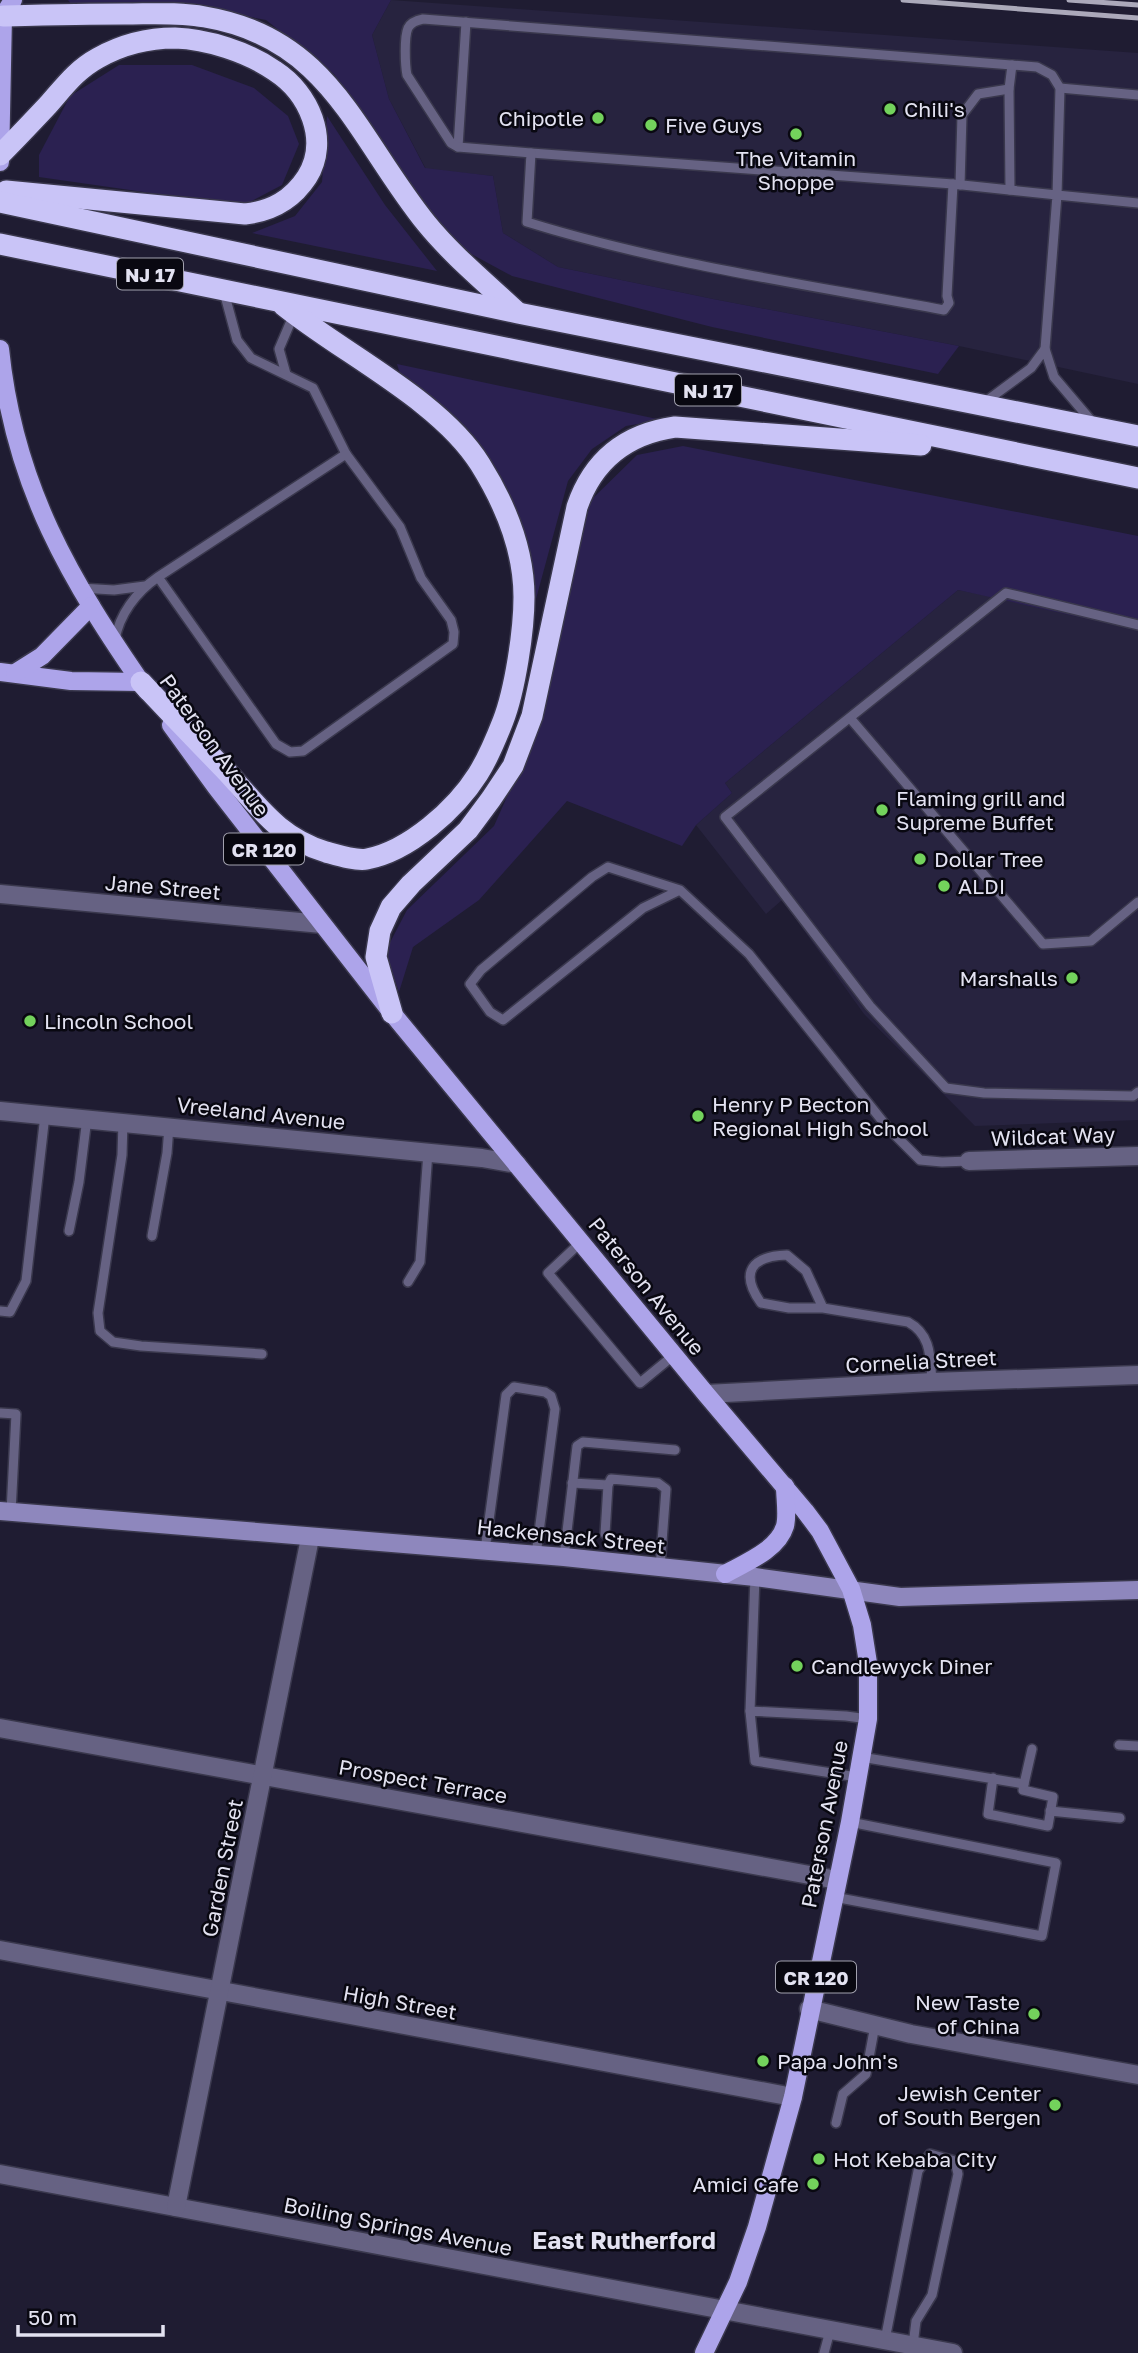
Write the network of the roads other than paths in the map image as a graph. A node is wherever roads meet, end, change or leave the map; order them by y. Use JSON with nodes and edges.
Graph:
{"nodes":[{"id":1,"x":5,"y":10,"type":"edge"},
{"id":2,"x":466,"y":22,"type":"junction"},
{"id":3,"x":1012,"y":65,"type":"junction"},
{"id":4,"x":1060,"y":88,"type":"junction"},
{"id":5,"x":1009,"y":89,"type":"junction"},
{"id":6,"x":1138,"y":94,"type":"edge"},
{"id":7,"x":458,"y":147,"type":"junction"},
{"id":8,"x":531,"y":153,"type":"junction"},
{"id":9,"x":0,"y":155,"type":"edge"},
{"id":10,"x":0,"y":162,"type":"edge"},
{"id":11,"x":956,"y":185,"type":"junction"},
{"id":12,"x":1010,"y":190,"type":"junction"},
{"id":13,"x":0,"y":191,"type":"edge"},
{"id":14,"x":1057,"y":195,"type":"junction"},
{"id":15,"x":0,"y":202,"type":"edge"},
{"id":16,"x":1138,"y":202,"type":"edge"},
{"id":17,"x":0,"y":244,"type":"edge"},
{"id":18,"x":23,"y":248,"type":"junction"},
{"id":19,"x":0,"y":257,"type":"edge"},
{"id":20,"x":223,"y":289,"type":"junction"},
{"id":21,"x":286,"y":307,"type":"junction"},
{"id":22,"x":518,"y":313,"type":"junction"},
{"id":23,"x":0,"y":349,"type":"edge"},
{"id":24,"x":1045,"y":349,"type":"junction"},
{"id":25,"x":286,"y":374,"type":"junction"},
{"id":26,"x":982,"y":405,"type":"junction"},
{"id":27,"x":1098,"y":428,"type":"junction"},
{"id":28,"x":1138,"y":436,"type":"edge"},
{"id":29,"x":1003,"y":451,"type":"junction"},
{"id":30,"x":346,"y":454,"type":"junction"},
{"id":31,"x":1138,"y":478,"type":"edge"},
{"id":32,"x":158,"y":577,"type":"junction"},
{"id":33,"x":145,"y":586,"type":"junction"},
{"id":34,"x":80,"y":588,"type":"junction"},
{"id":35,"x":91,"y":607,"type":"junction"},
{"id":36,"x":1138,"y":625,"type":"edge"},
{"id":37,"x":114,"y":642,"type":"junction"},
{"id":38,"x":7,"y":673,"type":"edge"},
{"id":39,"x":141,"y":682,"type":"junction"},
{"id":40,"x":850,"y":718,"type":"junction"},
{"id":41,"x":680,"y":890,"type":"junction"},
{"id":42,"x":0,"y":894,"type":"edge"},
{"id":43,"x":1138,"y":902,"type":"edge"},
{"id":44,"x":322,"y":925,"type":"junction"},
{"id":45,"x":393,"y":1013,"type":"junction"},
{"id":46,"x":1138,"y":1092,"type":"edge"},
{"id":47,"x":0,"y":1111,"type":"edge"},
{"id":48,"x":45,"y":1114,"type":"junction"},
{"id":49,"x":87,"y":1118,"type":"junction"},
{"id":50,"x":123,"y":1122,"type":"junction"},
{"id":51,"x":169,"y":1126,"type":"junction"},
{"id":52,"x":428,"y":1152,"type":"junction"},
{"id":53,"x":1138,"y":1156,"type":"edge"},
{"id":54,"x":969,"y":1161,"type":"joint"},
{"id":55,"x":517,"y":1164,"type":"junction"},
{"id":56,"x":68,"y":1231,"type":"dead end"},
{"id":57,"x":152,"y":1236,"type":"dead end"},
{"id":58,"x":581,"y":1242,"type":"junction"},
{"id":59,"x":408,"y":1282,"type":"dead end"},
{"id":60,"x":823,"y":1308,"type":"junction"},
{"id":61,"x":0,"y":1311,"type":"edge"},
{"id":62,"x":261,"y":1354,"type":"dead end"},
{"id":63,"x":674,"y":1355,"type":"junction"},
{"id":64,"x":1138,"y":1375,"type":"edge"},
{"id":65,"x":932,"y":1382,"type":"junction"},
{"id":66,"x":706,"y":1394,"type":"junction"},
{"id":67,"x":0,"y":1413,"type":"edge"},
{"id":68,"x":675,"y":1450,"type":"dead end"},
{"id":69,"x":572,"y":1483,"type":"junction"},
{"id":70,"x":608,"y":1485,"type":"junction"},
{"id":71,"x":785,"y":1486,"type":"junction"},
{"id":72,"x":6,"y":1511,"type":"edge"},
{"id":73,"x":606,"y":1534,"type":"dead end"},
{"id":74,"x":310,"y":1538,"type":"junction"},
{"id":75,"x":485,"y":1550,"type":"junction"},
{"id":76,"x":536,"y":1555,"type":"junction"},
{"id":77,"x":564,"y":1557,"type":"junction"},
{"id":78,"x":660,"y":1568,"type":"junction"},
{"id":79,"x":725,"y":1574,"type":"junction"},
{"id":80,"x":755,"y":1577,"type":"junction"},
{"id":81,"x":851,"y":1589,"type":"junction"},
{"id":82,"x":1138,"y":1590,"type":"edge"},
{"id":83,"x":750,"y":1711,"type":"junction"},
{"id":84,"x":868,"y":1719,"type":"junction"},
{"id":85,"x":0,"y":1728,"type":"edge"},
{"id":86,"x":1119,"y":1745,"type":"dead end"},
{"id":87,"x":1138,"y":1746,"type":"edge"},
{"id":88,"x":1032,"y":1749,"type":"dead end"},
{"id":89,"x":861,"y":1757,"type":"junction"},
{"id":90,"x":263,"y":1776,"type":"junction"},
{"id":91,"x":857,"y":1777,"type":"junction"},
{"id":92,"x":993,"y":1778,"type":"junction"},
{"id":93,"x":1024,"y":1784,"type":"junction"},
{"id":94,"x":1050,"y":1811,"type":"junction"},
{"id":95,"x":1119,"y":1818,"type":"dead end"},
{"id":96,"x":850,"y":1822,"type":"junction"},
{"id":97,"x":836,"y":1889,"type":"junction"},
{"id":98,"x":0,"y":1950,"type":"edge"},
{"id":99,"x":220,"y":1992,"type":"junction"},
{"id":100,"x":809,"y":2009,"type":"junction"},
{"id":101,"x":875,"y":2025,"type":"junction"},
{"id":102,"x":1138,"y":2075,"type":"edge"},
{"id":103,"x":793,"y":2097,"type":"junction"},
{"id":104,"x":836,"y":2123,"type":"dead end"},
{"id":105,"x":0,"y":2174,"type":"edge"},
{"id":106,"x":176,"y":2207,"type":"junction"},
{"id":107,"x":723,"y":2310,"type":"junction"},
{"id":108,"x":830,"y":2331,"type":"junction"},
{"id":109,"x":885,"y":2340,"type":"junction"},
{"id":110,"x":913,"y":2345,"type":"junction"},
{"id":111,"x":704,"y":2353,"type":"edge"},
{"id":112,"x":824,"y":2353,"type":"edge"},
{"id":113,"x":953,"y":2353,"type":"edge"}],
"edges":[{"from":1,"to":9,"type":"main road"},
{"from":1,"to":22,"type":"highway"},
{"from":2,"to":3,"type":"lane"},
{"from":2,"to":7,"type":"lane"},
{"from":2,"to":7,"type":"lane"},
{"from":3,"to":4,"type":"lane"},
{"from":3,"to":5,"type":"lane"},
{"from":4,"to":6,"type":"lane"},
{"from":4,"to":14,"type":"lane"},
{"from":5,"to":11,"type":"lane"},
{"from":5,"to":12,"type":"lane"},
{"from":7,"to":8,"type":"lane"},
{"from":8,"to":11,"type":"lane"},
{"from":8,"to":11,"type":"lane"},
{"from":9,"to":10,"type":"main road"},
{"from":9,"to":13,"type":"highway"},
{"from":11,"to":12,"type":"lane"},
{"from":12,"to":14,"type":"lane"},
{"from":14,"to":16,"type":"lane"},
{"from":14,"to":24,"type":"lane"},
{"from":15,"to":22,"type":"highway","number":"NJ 17"},
{"from":17,"to":18,"type":"highway","number":"NJ 17"},
{"from":18,"to":19,"type":"highway"},
{"from":18,"to":20,"type":"highway","number":"NJ 17"},
{"from":20,"to":21,"type":"highway","number":"NJ 17"},
{"from":20,"to":25,"type":"lane"},
{"from":21,"to":25,"type":"lane"},
{"from":21,"to":29,"type":"highway","number":"NJ 17"},
{"from":21,"to":39,"type":"highway"},
{"from":22,"to":26,"type":"highway","number":"NJ 17"},
{"from":23,"to":34,"type":"main road","name":"Paterson Avenue"},
{"from":24,"to":26,"type":"lane"},
{"from":24,"to":27,"type":"lane"},
{"from":25,"to":30,"type":"lane"},
{"from":26,"to":27,"type":"highway","number":"NJ 17"},
{"from":27,"to":28,"type":"highway","number":"NJ 17"},
{"from":29,"to":31,"type":"highway","number":"NJ 17"},
{"from":29,"to":45,"type":"highway"},
{"from":30,"to":32,"type":"lane"},
{"from":30,"to":32,"type":"lane"},
{"from":32,"to":33,"type":"lane"},
{"from":33,"to":34,"type":"lane"},
{"from":33,"to":37,"type":"lane"},
{"from":34,"to":35,"type":"main road","name":"Paterson Avenue"},
{"from":35,"to":37,"type":"main road","name":"Paterson Avenue"},
{"from":35,"to":38,"type":"main road"},
{"from":36,"to":40,"type":"lane"},
{"from":37,"to":39,"type":"main road","name":"Paterson Avenue"},
{"from":38,"to":39,"type":"main road"},
{"from":39,"to":44,"type":"main road","name":"Paterson Avenue","number":"CR 120"},
{"from":40,"to":43,"type":"lane"},
{"from":40,"to":46,"type":"lane"},
{"from":41,"to":41,"type":"lane"},
{"from":41,"to":54,"type":"lane"},
{"from":42,"to":44,"type":"street","name":"Jane Street"},
{"from":44,"to":45,"type":"main road","name":"Paterson Avenue","number":"CR 120"},
{"from":45,"to":55,"type":"main road","name":"Paterson Avenue","number":"CR 120"},
{"from":47,"to":48,"type":"street","name":"Vreeland Avenue"},
{"from":48,"to":49,"type":"street","name":"Vreeland Avenue"},
{"from":48,"to":61,"type":"lane"},
{"from":49,"to":50,"type":"street","name":"Vreeland Avenue"},
{"from":49,"to":56,"type":"lane"},
{"from":50,"to":51,"type":"street","name":"Vreeland Avenue"},
{"from":50,"to":62,"type":"lane"},
{"from":51,"to":52,"type":"street","name":"Vreeland Avenue"},
{"from":51,"to":57,"type":"lane"},
{"from":52,"to":55,"type":"street","name":"Vreeland Avenue"},
{"from":52,"to":59,"type":"lane"},
{"from":53,"to":54,"type":"street","name":"Wildcat Way"},
{"from":55,"to":58,"type":"main road","name":"Paterson Avenue","number":"CR 120"},
{"from":58,"to":63,"type":"main road","name":"Paterson Avenue","number":"CR 120"},
{"from":58,"to":63,"type":"lane"},
{"from":60,"to":60,"type":"lane"},
{"from":60,"to":65,"type":"lane"},
{"from":63,"to":66,"type":"main road","name":"Paterson Avenue","number":"CR 120"},
{"from":64,"to":65,"type":"street","name":"Cornelia Street"},
{"from":65,"to":66,"type":"street","name":"Cornelia Street"},
{"from":66,"to":71,"type":"main road","name":"Paterson Avenue","number":"CR 120"},
{"from":67,"to":72,"type":"lane"},
{"from":68,"to":69,"type":"lane"},
{"from":69,"to":70,"type":"lane"},
{"from":69,"to":77,"type":"lane"},
{"from":70,"to":73,"type":"lane"},
{"from":70,"to":78,"type":"lane"},
{"from":71,"to":79,"type":"main road"},
{"from":71,"to":81,"type":"main road","name":"Paterson Avenue","number":"CR 120"},
{"from":72,"to":74,"type":"main road","name":"Hackensack Street"},
{"from":74,"to":75,"type":"main road","name":"Hackensack Street"},
{"from":74,"to":90,"type":"street","name":"Garden Street"},
{"from":75,"to":76,"type":"main road","name":"Hackensack Street"},
{"from":75,"to":76,"type":"lane"},
{"from":76,"to":77,"type":"main road","name":"Hackensack Street"},
{"from":77,"to":78,"type":"main road","name":"Hackensack Street"},
{"from":78,"to":79,"type":"main road","name":"Hackensack Street"},
{"from":79,"to":80,"type":"main road","name":"Hackensack Street"},
{"from":80,"to":81,"type":"main road","name":"Hackensack Street"},
{"from":80,"to":83,"type":"lane"},
{"from":81,"to":82,"type":"main road","name":"Hackensack Street"},
{"from":81,"to":84,"type":"main road","name":"Paterson Avenue","number":"CR 120"},
{"from":83,"to":84,"type":"lane"},
{"from":83,"to":91,"type":"lane"},
{"from":84,"to":89,"type":"main road","name":"Paterson Avenue","number":"CR 120"},
{"from":85,"to":90,"type":"street","name":"Prospect Terrace"},
{"from":86,"to":87,"type":"lane"},
{"from":88,"to":93,"type":"lane"},
{"from":89,"to":91,"type":"main road","name":"Paterson Avenue","number":"CR 120"},
{"from":89,"to":92,"type":"lane"},
{"from":90,"to":97,"type":"street","name":"Prospect Terrace"},
{"from":90,"to":99,"type":"street","name":"Garden Street"},
{"from":91,"to":96,"type":"main road","name":"Paterson Avenue","number":"CR 120"},
{"from":92,"to":93,"type":"lane"},
{"from":92,"to":94,"type":"lane"},
{"from":93,"to":94,"type":"lane"},
{"from":94,"to":95,"type":"lane"},
{"from":96,"to":97,"type":"main road","name":"Paterson Avenue","number":"CR 120"},
{"from":96,"to":97,"type":"lane"},
{"from":97,"to":100,"type":"main road","name":"Paterson Avenue","number":"CR 120"},
{"from":98,"to":99,"type":"street","name":"High Street"},
{"from":99,"to":103,"type":"street","name":"High Street"},
{"from":99,"to":106,"type":"street","name":"Garden Street"},
{"from":100,"to":101,"type":"street"},
{"from":100,"to":103,"type":"main road","name":"Paterson Avenue","number":"CR 120"},
{"from":101,"to":102,"type":"street"},
{"from":101,"to":104,"type":"lane"},
{"from":103,"to":107,"type":"main road","name":"Paterson Avenue","number":"CR 120"},
{"from":105,"to":106,"type":"street","name":"Boiling Springs Avenue"},
{"from":106,"to":107,"type":"street","name":"Boiling Springs Avenue"},
{"from":107,"to":108,"type":"street","name":"Boiling Springs Avenue"},
{"from":107,"to":111,"type":"main road","name":"Paterson Avenue","number":"CR 120"},
{"from":108,"to":109,"type":"street","name":"Boiling Springs Avenue"},
{"from":108,"to":112,"type":"lane"},
{"from":109,"to":110,"type":"street","name":"Boiling Springs Avenue"},
{"from":109,"to":110,"type":"lane"},
{"from":110,"to":113,"type":"street","name":"Boiling Springs Avenue"}]}
